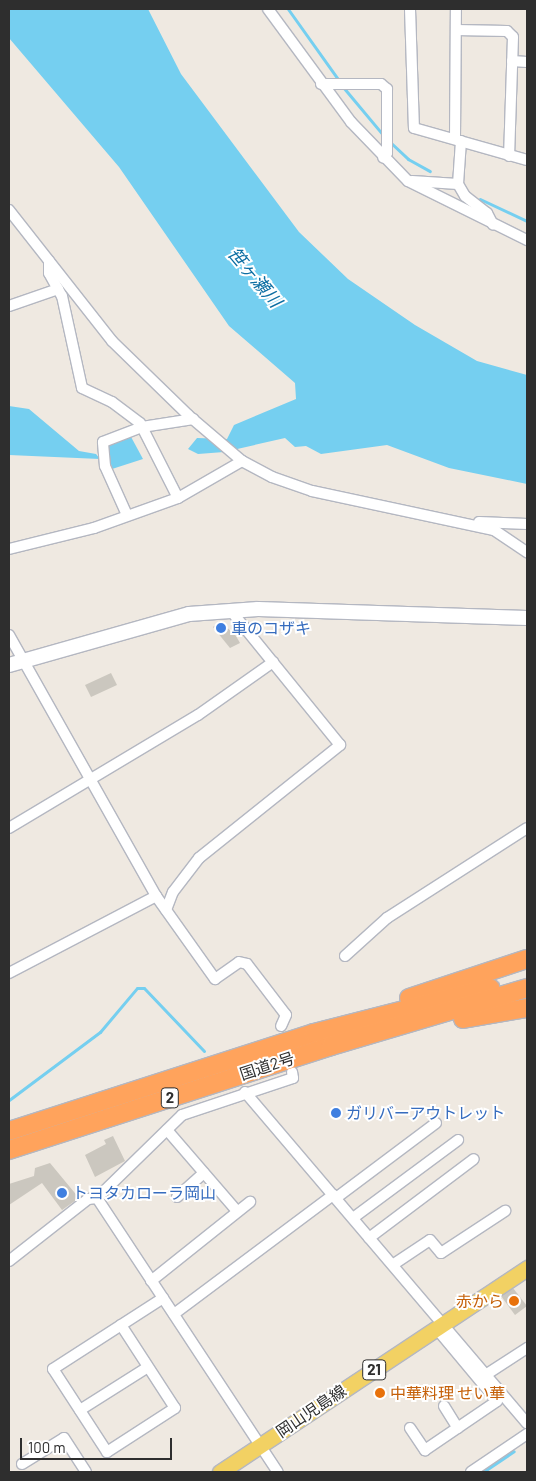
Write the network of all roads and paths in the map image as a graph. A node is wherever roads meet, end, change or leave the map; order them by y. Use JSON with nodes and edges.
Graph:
{"nodes":[{"id":1,"x":268,"y":9,"type":"edge"},
{"id":2,"x":410,"y":9,"type":"edge"},
{"id":3,"x":456,"y":9,"type":"edge"},
{"id":4,"x":456,"y":30,"type":"junction"},
{"id":5,"x":512,"y":61,"type":"junction"},
{"id":6,"x":527,"y":62,"type":"edge"},
{"id":7,"x":321,"y":84,"type":"junction"},
{"id":8,"x":458,"y":140,"type":"junction"},
{"id":9,"x":509,"y":156,"type":"junction"},
{"id":10,"x":383,"y":158,"type":"junction"},
{"id":11,"x":527,"y":160,"type":"edge"},
{"id":12,"x":408,"y":180,"type":"junction"},
{"id":13,"x":458,"y":184,"type":"junction"},
{"id":14,"x":9,"y":210,"type":"edge"},
{"id":15,"x":493,"y":225,"type":"junction"},
{"id":16,"x":527,"y":240,"type":"edge"},
{"id":17,"x":49,"y":261,"type":"junction"},
{"id":18,"x":58,"y":289,"type":"junction"},
{"id":19,"x":9,"y":306,"type":"edge"},
{"id":20,"x":195,"y":421,"type":"junction"},
{"id":21,"x":142,"y":426,"type":"junction"},
{"id":22,"x":242,"y":461,"type":"junction"},
{"id":23,"x":178,"y":498,"type":"junction"},
{"id":24,"x":127,"y":515,"type":"junction"},
{"id":25,"x":468,"y":522,"type":"junction"},
{"id":26,"x":527,"y":524,"type":"edge"},
{"id":27,"x":9,"y":549,"type":"edge"},
{"id":28,"x":527,"y":552,"type":"edge"},
{"id":29,"x":231,"y":611,"type":"junction"},
{"id":30,"x":527,"y":618,"type":"edge"},
{"id":31,"x":9,"y":635,"type":"edge"},
{"id":32,"x":272,"y":662,"type":"junction"},
{"id":33,"x":15,"y":663,"type":"edge"},
{"id":34,"x":88,"y":780,"type":"junction"},
{"id":35,"x":9,"y":828,"type":"edge"},
{"id":36,"x":527,"y":828,"type":"edge"},
{"id":37,"x":156,"y":896,"type":"junction"},
{"id":38,"x":166,"y":910,"type":"junction"},
{"id":39,"x":345,"y":956,"type":"dead end"},
{"id":40,"x":527,"y":959,"type":"edge"},
{"id":41,"x":9,"y":973,"type":"edge"},
{"id":42,"x":527,"y":976,"type":"edge"},
{"id":43,"x":527,"y":988,"type":"edge"},
{"id":44,"x":527,"y":1008,"type":"edge"},
{"id":45,"x":281,"y":1026,"type":"dead end"},
{"id":46,"x":314,"y":1033,"type":"junction"},
{"id":47,"x":331,"y":1046,"type":"junction"},
{"id":48,"x":292,"y":1072,"type":"dead end"},
{"id":49,"x":245,"y":1092,"type":"junction"},
{"id":50,"x":436,"y":1123,"type":"dead end"},
{"id":51,"x":167,"y":1130,"type":"junction"},
{"id":52,"x":9,"y":1131,"type":"edge"},
{"id":53,"x":458,"y":1140,"type":"dead end"},
{"id":54,"x":9,"y":1150,"type":"edge"},
{"id":55,"x":474,"y":1159,"type":"dead end"},
{"id":56,"x":204,"y":1173,"type":"junction"},
{"id":57,"x":177,"y":1196,"type":"dead end"},
{"id":58,"x":332,"y":1197,"type":"junction"},
{"id":59,"x":97,"y":1198,"type":"junction"},
{"id":60,"x":250,"y":1202,"type":"dead end"},
{"id":61,"x":237,"y":1211,"type":"junction"},
{"id":62,"x":505,"y":1211,"type":"dead end"},
{"id":63,"x":352,"y":1218,"type":"junction"},
{"id":64,"x":369,"y":1238,"type":"junction"},
{"id":65,"x":9,"y":1261,"type":"edge"},
{"id":66,"x":394,"y":1264,"type":"junction"},
{"id":67,"x":527,"y":1268,"type":"edge"},
{"id":68,"x":151,"y":1281,"type":"junction"},
{"id":69,"x":163,"y":1298,"type":"junction"},
{"id":70,"x":174,"y":1314,"type":"junction"},
{"id":71,"x":121,"y":1325,"type":"junction"},
{"id":72,"x":440,"y":1326,"type":"junction"},
{"id":73,"x":527,"y":1348,"type":"edge"},
{"id":74,"x":148,"y":1367,"type":"junction"},
{"id":75,"x":487,"y":1374,"type":"junction"},
{"id":76,"x":493,"y":1388,"type":"junction"},
{"id":77,"x":444,"y":1406,"type":"dead end"},
{"id":78,"x":80,"y":1410,"type":"junction"},
{"id":79,"x":527,"y":1423,"type":"edge"},
{"id":80,"x":410,"y":1428,"type":"dead end"},
{"id":81,"x":458,"y":1428,"type":"junction"},
{"id":82,"x":527,"y":1434,"type":"edge"},
{"id":83,"x":260,"y":1446,"type":"junction"},
{"id":84,"x":22,"y":1464,"type":"dead end"},
{"id":85,"x":86,"y":1472,"type":"edge"},
{"id":86,"x":220,"y":1472,"type":"edge"},
{"id":87,"x":278,"y":1472,"type":"edge"},
{"id":88,"x":471,"y":1472,"type":"edge"}],
"edges":[{"from":1,"to":7,"type":"street"},
{"from":2,"to":8,"type":"street"},
{"from":3,"to":4,"type":"street"},
{"from":4,"to":5,"type":"street"},
{"from":4,"to":8,"type":"street"},
{"from":5,"to":6,"type":"street"},
{"from":5,"to":9,"type":"street"},
{"from":7,"to":10,"type":"street"},
{"from":7,"to":10,"type":"street"},
{"from":8,"to":9,"type":"street"},
{"from":8,"to":13,"type":"street"},
{"from":9,"to":11,"type":"street"},
{"from":10,"to":12,"type":"street"},
{"from":12,"to":13,"type":"street"},
{"from":12,"to":15,"type":"street"},
{"from":13,"to":15,"type":"street"},
{"from":14,"to":17,"type":"street"},
{"from":15,"to":16,"type":"street"},
{"from":17,"to":18,"type":"street"},
{"from":17,"to":20,"type":"street"},
{"from":18,"to":19,"type":"street"},
{"from":18,"to":21,"type":"street"},
{"from":20,"to":21,"type":"street"},
{"from":20,"to":22,"type":"street"},
{"from":21,"to":23,"type":"street"},
{"from":21,"to":24,"type":"street"},
{"from":22,"to":23,"type":"street"},
{"from":22,"to":25,"type":"street"},
{"from":23,"to":24,"type":"street"},
{"from":24,"to":27,"type":"street"},
{"from":25,"to":26,"type":"street"},
{"from":25,"to":28,"type":"street"},
{"from":29,"to":30,"type":"street"},
{"from":29,"to":32,"type":"street"},
{"from":29,"to":33,"type":"street"},
{"from":31,"to":33,"type":"street"},
{"from":32,"to":34,"type":"street"},
{"from":32,"to":38,"type":"street"},
{"from":33,"to":34,"type":"street"},
{"from":34,"to":35,"type":"street"},
{"from":34,"to":37,"type":"street"},
{"from":36,"to":39,"type":"street"},
{"from":37,"to":38,"type":"street"},
{"from":37,"to":41,"type":"street"},
{"from":38,"to":45,"type":"street"},
{"from":40,"to":46,"type":"highway","number":"2"},
{"from":42,"to":46,"type":"highway","name":"国道2号","number":"2"},
{"from":43,"to":47,"type":"highway","name":"国道2号","number":"2"},
{"from":44,"to":47,"type":"highway","number":"2"},
{"from":46,"to":52,"type":"highway","name":"国道2号","number":"2"},
{"from":47,"to":54,"type":"highway","name":"国道2号","number":"2"},
{"from":48,"to":49,"type":"street"},
{"from":49,"to":51,"type":"street"},
{"from":49,"to":58,"type":"street"},
{"from":50,"to":58,"type":"street"},
{"from":51,"to":56,"type":"street"},
{"from":51,"to":59,"type":"street"},
{"from":53,"to":63,"type":"street"},
{"from":55,"to":64,"type":"street"},
{"from":56,"to":57,"type":"street"},
{"from":56,"to":61,"type":"street"},
{"from":58,"to":63,"type":"street"},
{"from":58,"to":70,"type":"street"},
{"from":59,"to":65,"type":"street"},
{"from":59,"to":68,"type":"street"},
{"from":60,"to":61,"type":"street"},
{"from":61,"to":68,"type":"street"},
{"from":62,"to":66,"type":"street"},
{"from":63,"to":64,"type":"street"},
{"from":64,"to":66,"type":"street"},
{"from":66,"to":72,"type":"street"},
{"from":67,"to":72,"type":"main road","name":"岡山児島線","number":"21"},
{"from":68,"to":69,"type":"street"},
{"from":69,"to":70,"type":"street"},
{"from":69,"to":71,"type":"street"},
{"from":70,"to":83,"type":"street"},
{"from":71,"to":74,"type":"street"},
{"from":71,"to":78,"type":"street"},
{"from":72,"to":75,"type":"street"},
{"from":72,"to":76,"type":"street"},
{"from":72,"to":83,"type":"main road","name":"岡山児島線","number":"21"},
{"from":73,"to":75,"type":"street"},
{"from":74,"to":78,"type":"street"},
{"from":74,"to":78,"type":"street"},
{"from":75,"to":76,"type":"street"},
{"from":76,"to":79,"type":"street"},
{"from":76,"to":81,"type":"street"},
{"from":77,"to":81,"type":"street"},
{"from":80,"to":81,"type":"street"},
{"from":82,"to":88,"type":"street"},
{"from":83,"to":86,"type":"main road","name":"岡山児島線","number":"21"},
{"from":83,"to":87,"type":"street"},
{"from":84,"to":85,"type":"street"}]}
